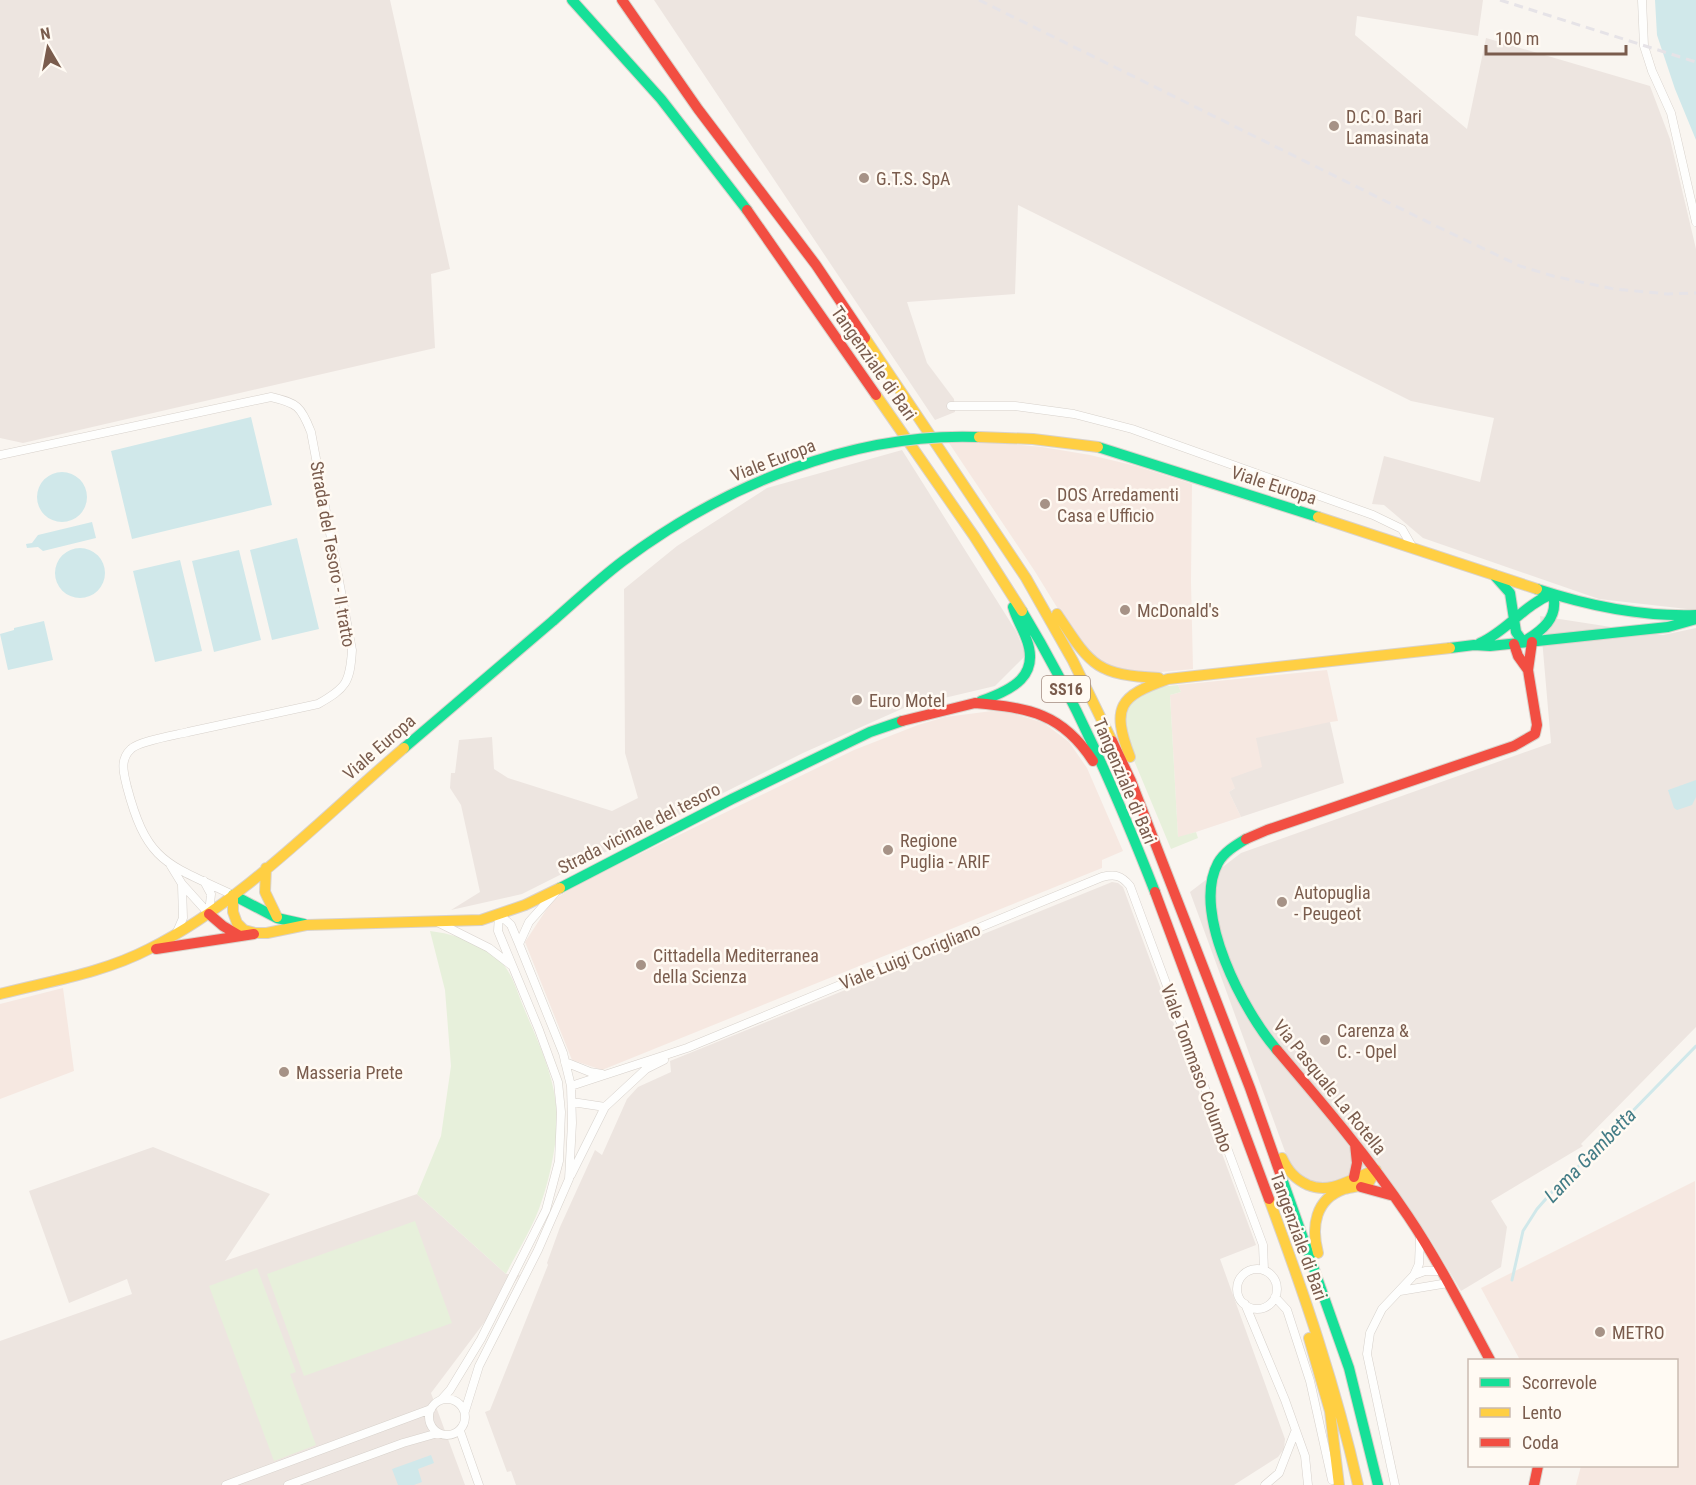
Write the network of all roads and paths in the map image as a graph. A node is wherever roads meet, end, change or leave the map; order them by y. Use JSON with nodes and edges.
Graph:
{"nodes":[{"id":1,"x":572,"y":0,"type":"edge"},
{"id":2,"x":622,"y":0,"type":"edge"},
{"id":3,"x":1642,"y":0,"type":"edge"},
{"id":4,"x":1696,"y":222,"type":"edge"},
{"id":5,"x":951,"y":406,"type":"dead end"},
{"id":6,"x":0,"y":455,"type":"edge"},
{"id":7,"x":1413,"y":548,"type":"junction"},
{"id":8,"x":1493,"y":575,"type":"junction"},
{"id":9,"x":1026,"y":578,"type":"junction"},
{"id":10,"x":1011,"y":593,"type":"junction"},
{"id":11,"x":1552,"y":594,"type":"junction"},
{"id":12,"x":1696,"y":617,"type":"edge"},
{"id":13,"x":1515,"y":618,"type":"junction"},
{"id":14,"x":1523,"y":643,"type":"junction"},
{"id":15,"x":1474,"y":645,"type":"junction"},
{"id":16,"x":1528,"y":670,"type":"junction"},
{"id":17,"x":1168,"y":678,"type":"junction"},
{"id":18,"x":975,"y":703,"type":"junction"},
{"id":19,"x":1121,"y":807,"type":"junction"},
{"id":20,"x":171,"y":866,"type":"junction"},
{"id":21,"x":266,"y":868,"type":"junction"},
{"id":22,"x":1114,"y":874,"type":"joint"},
{"id":23,"x":204,"y":881,"type":"junction"},
{"id":24,"x":182,"y":884,"type":"junction"},
{"id":25,"x":560,"y":888,"type":"junction"},
{"id":26,"x":1175,"y":892,"type":"junction"},
{"id":27,"x":233,"y":895,"type":"junction"},
{"id":28,"x":209,"y":914,"type":"junction"},
{"id":29,"x":499,"y":914,"type":"junction"},
{"id":30,"x":277,"y":918,"type":"junction"},
{"id":31,"x":435,"y":921,"type":"junction"},
{"id":32,"x":306,"y":925,"type":"junction"},
{"id":33,"x":176,"y":934,"type":"junction"},
{"id":34,"x":258,"y":934,"type":"junction"},
{"id":35,"x":240,"y":936,"type":"junction"},
{"id":36,"x":519,"y":944,"type":"junction"},
{"id":37,"x":147,"y":950,"type":"junction"},
{"id":38,"x":512,"y":966,"type":"junction"},
{"id":39,"x":0,"y":994,"type":"edge"},
{"id":40,"x":687,"y":1048,"type":"junction"},
{"id":41,"x":565,"y":1062,"type":"junction"},
{"id":42,"x":606,"y":1075,"type":"junction"},
{"id":43,"x":571,"y":1086,"type":"junction"},
{"id":44,"x":1251,"y":1088,"type":"junction"},
{"id":45,"x":572,"y":1102,"type":"junction"},
{"id":46,"x":605,"y":1107,"type":"junction"},
{"id":47,"x":1355,"y":1144,"type":"junction"},
{"id":48,"x":1376,"y":1170,"type":"junction"},
{"id":49,"x":1354,"y":1177,"type":"junction"},
{"id":50,"x":569,"y":1179,"type":"junction"},
{"id":51,"x":1361,"y":1187,"type":"junction"},
{"id":52,"x":1394,"y":1196,"type":"junction"},
{"id":53,"x":1420,"y":1237,"type":"junction"},
{"id":54,"x":1264,"y":1270,"type":"junction"},
{"id":55,"x":1440,"y":1270,"type":"junction"},
{"id":56,"x":1414,"y":1275,"type":"junction"},
{"id":57,"x":1448,"y":1283,"type":"junction"},
{"id":58,"x":1399,"y":1291,"type":"junction"},
{"id":59,"x":1323,"y":1292,"type":"junction"},
{"id":60,"x":1275,"y":1298,"type":"junction"},
{"id":61,"x":1245,"y":1304,"type":"junction"},
{"id":62,"x":1262,"y":1308,"type":"junction"},
{"id":63,"x":1310,"y":1315,"type":"junction"},
{"id":64,"x":1256,"y":1329,"type":"junction"},
{"id":65,"x":1489,"y":1359,"type":"edge"},
{"id":66,"x":441,"y":1400,"type":"junction"},
{"id":67,"x":431,"y":1409,"type":"junction"},
{"id":68,"x":465,"y":1412,"type":"junction"},
{"id":69,"x":460,"y":1431,"type":"junction"},
{"id":70,"x":1295,"y":1432,"type":"junction"},
{"id":71,"x":438,"y":1433,"type":"junction"},
{"id":72,"x":1538,"y":1467,"type":"edge"},
{"id":73,"x":226,"y":1485,"type":"edge"},
{"id":74,"x":288,"y":1485,"type":"edge"},
{"id":75,"x":479,"y":1485,"type":"edge"},
{"id":76,"x":1267,"y":1485,"type":"edge"},
{"id":77,"x":1308,"y":1485,"type":"edge"},
{"id":78,"x":1334,"y":1485,"type":"edge"},
{"id":79,"x":1339,"y":1485,"type":"edge"},
{"id":80,"x":1358,"y":1485,"type":"edge"},
{"id":81,"x":1378,"y":1485,"type":"edge"},
{"id":82,"x":1395,"y":1485,"type":"edge"},
{"id":83,"x":1534,"y":1485,"type":"edge"}],
"edges":[{"from":1,"to":10,"type":"main road","name":"Tangenziale di Bari","number":"SS16"},
{"from":2,"to":9,"type":"main road","name":"Tangenziale di Bari","number":"SS16"},
{"from":3,"to":4,"type":"street"},
{"from":5,"to":7,"type":"street"},
{"from":6,"to":20,"type":"street","name":"Strada del Tesoro - II tratto"},
{"from":7,"to":8,"type":"main road","name":"Viale Europa"},
{"from":7,"to":21,"type":"main road","name":"Viale Europa","bridge":true},
{"from":8,"to":11,"type":"main road","name":"Viale Europa"},
{"from":8,"to":13,"type":"main road"},
{"from":9,"to":17,"type":"main road"},
{"from":9,"to":26,"type":"main road","name":"Tangenziale di Bari","number":"SS16"},
{"from":10,"to":18,"type":"main road"},
{"from":10,"to":19,"type":"main road","name":"Tangenziale di Bari","number":"SS16"},
{"from":11,"to":12,"type":"main road","name":"Viale Europa"},
{"from":11,"to":13,"type":"main road"},
{"from":11,"to":14,"type":"main road"},
{"from":12,"to":14,"type":"main road"},
{"from":13,"to":14,"type":"main road"},
{"from":13,"to":15,"type":"main road"},
{"from":14,"to":15,"type":"main road"},
{"from":14,"to":16,"type":"main road"},
{"from":14,"to":16,"type":"main road"},
{"from":15,"to":17,"type":"main road"},
{"from":16,"to":47,"type":"main road","name":"Via Pasquale La Rotella"},
{"from":17,"to":26,"type":"main road"},
{"from":18,"to":19,"type":"main road"},
{"from":18,"to":25,"type":"main road","name":"Strada vicinale del tesoro"},
{"from":19,"to":63,"type":"main road","name":"Tangenziale di Bari","number":"SS16"},
{"from":20,"to":23,"type":"street"},
{"from":20,"to":24,"type":"street"},
{"from":21,"to":27,"type":"main road","name":"Viale Europa"},
{"from":21,"to":30,"type":"main road"},
{"from":22,"to":40,"type":"street","name":"Viale Luigi Corigliano"},
{"from":22,"to":54,"type":"street","name":"Viale Tommaso Columbo"},
{"from":23,"to":27,"type":"street"},
{"from":23,"to":28,"type":"street"},
{"from":24,"to":28,"type":"street"},
{"from":24,"to":33,"type":"street"},
{"from":25,"to":29,"type":"main road","name":"Strada vicinale del tesoro"},
{"from":25,"to":36,"type":"street"},
{"from":26,"to":44,"type":"main road","name":"Tangenziale di Bari","number":"SS16"},
{"from":27,"to":28,"type":"main road","name":"Viale Europa"},
{"from":27,"to":30,"type":"main road"},
{"from":27,"to":34,"type":"main road"},
{"from":28,"to":33,"type":"main road","name":"Viale Europa"},
{"from":28,"to":35,"type":"main road"},
{"from":29,"to":31,"type":"main road","name":"Strada vicinale del tesoro"},
{"from":29,"to":36,"type":"street"},
{"from":29,"to":38,"type":"street"},
{"from":30,"to":32,"type":"main road"},
{"from":31,"to":32,"type":"main road","name":"Strada vicinale del tesoro"},
{"from":31,"to":38,"type":"street"},
{"from":32,"to":34,"type":"main road"},
{"from":33,"to":37,"type":"main road","name":"Viale Europa"},
{"from":34,"to":35,"type":"main road"},
{"from":35,"to":37,"type":"main road"},
{"from":36,"to":41,"type":"street"},
{"from":37,"to":39,"type":"main road","name":"Viale Europa"},
{"from":38,"to":66,"type":"street"},
{"from":40,"to":42,"type":"street","name":"Viale Luigi Corigliano"},
{"from":40,"to":46,"type":"street"},
{"from":41,"to":42,"type":"street"},
{"from":41,"to":43,"type":"street"},
{"from":42,"to":43,"type":"street","name":"Viale Luigi Corigliano"},
{"from":43,"to":45,"type":"street"},
{"from":44,"to":49,"type":"main road"},
{"from":44,"to":59,"type":"main road","name":"Tangenziale di Bari","number":"SS16"},
{"from":45,"to":46,"type":"street"},
{"from":45,"to":50,"type":"street"},
{"from":46,"to":50,"type":"street"},
{"from":47,"to":48,"type":"main road","name":"Via Pasquale La Rotella"},
{"from":47,"to":49,"type":"main road"},
{"from":48,"to":49,"type":"main road"},
{"from":48,"to":51,"type":"main road"},
{"from":48,"to":52,"type":"main road","name":"Via Pasquale La Rotella"},
{"from":50,"to":68,"type":"street"},
{"from":51,"to":52,"type":"main road"},
{"from":51,"to":59,"type":"main road"},
{"from":52,"to":53,"type":"main road","name":"Via Pasquale La Rotella"},
{"from":53,"to":55,"type":"main road","name":"Via Pasquale La Rotella"},
{"from":53,"to":56,"type":"street"},
{"from":54,"to":60,"type":"street"},
{"from":54,"to":61,"type":"street"},
{"from":55,"to":56,"type":"street"},
{"from":55,"to":57,"type":"main road","name":"Via Pasquale La Rotella"},
{"from":56,"to":58,"type":"street"},
{"from":57,"to":58,"type":"street"},
{"from":57,"to":65,"type":"main road","name":"Via Pasquale La Rotella"},
{"from":58,"to":82,"type":"street"},
{"from":59,"to":81,"type":"main road","name":"Tangenziale di Bari","number":"SS16"},
{"from":60,"to":62,"type":"street"},
{"from":60,"to":78,"type":"street"},
{"from":61,"to":62,"type":"street"},
{"from":61,"to":64,"type":"street"},
{"from":62,"to":64,"type":"street"},
{"from":63,"to":79,"type":"main road"},
{"from":63,"to":80,"type":"main road","name":"Tangenziale di Bari","number":"SS16"},
{"from":64,"to":70,"type":"street"},
{"from":66,"to":67,"type":"street"},
{"from":66,"to":68,"type":"street"},
{"from":67,"to":71,"type":"street"},
{"from":67,"to":73,"type":"street"},
{"from":68,"to":69,"type":"street"},
{"from":69,"to":71,"type":"street"},
{"from":69,"to":75,"type":"street"},
{"from":70,"to":76,"type":"street"},
{"from":70,"to":77,"type":"street"},
{"from":71,"to":74,"type":"street"},
{"from":72,"to":83,"type":"main road"}]}
